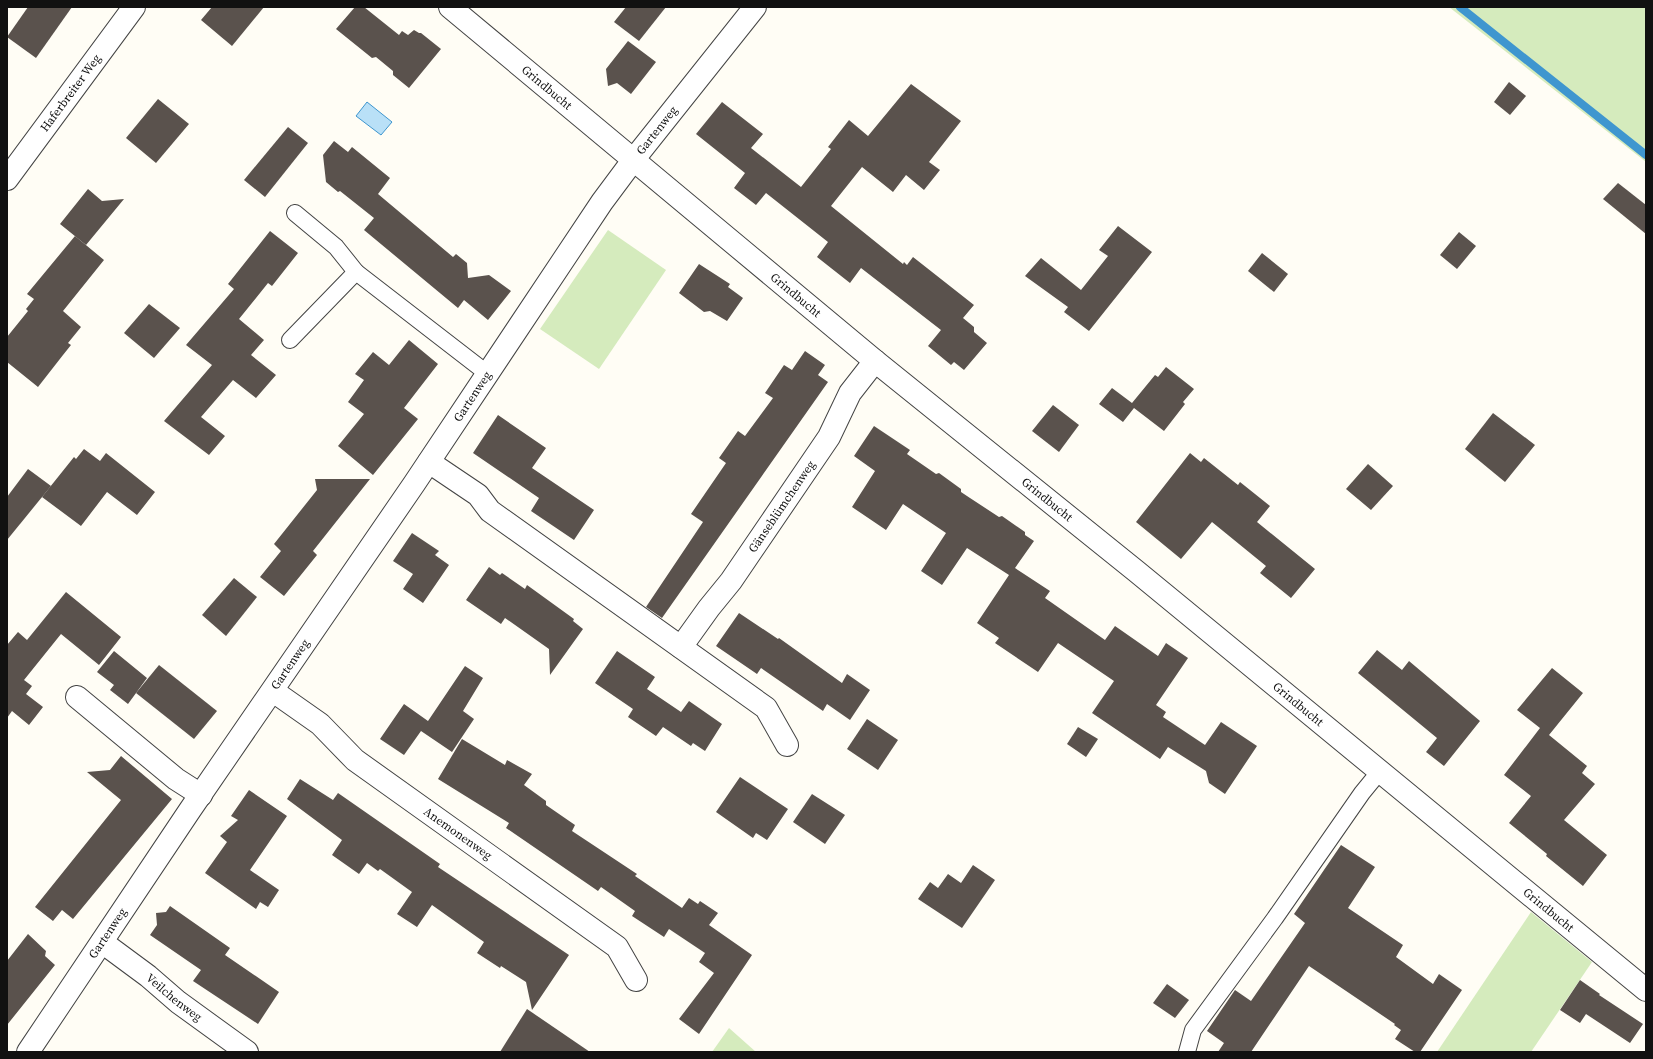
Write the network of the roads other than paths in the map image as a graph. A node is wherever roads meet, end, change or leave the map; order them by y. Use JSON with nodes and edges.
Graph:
{"nodes":[{"id":1,"x":134,"y":7,"type":"edge"},
{"id":2,"x":450,"y":7,"type":"edge"},
{"id":3,"x":755,"y":7,"type":"edge"},
{"id":4,"x":634,"y":159,"type":"junction"},
{"id":5,"x":7,"y":179,"type":"edge"},
{"id":6,"x":295,"y":213,"type":"dead end"},
{"id":7,"x":356,"y":272,"type":"junction"},
{"id":8,"x":290,"y":340,"type":"dead end"},
{"id":9,"x":875,"y":361,"type":"junction"},
{"id":10,"x":488,"y":374,"type":"junction"},
{"id":11,"x":429,"y":462,"type":"junction"},
{"id":12,"x":681,"y":648,"type":"junction"},
{"id":13,"x":273,"y":691,"type":"junction"},
{"id":14,"x":78,"y":697,"type":"dead end"},
{"id":15,"x":787,"y":745,"type":"dead end"},
{"id":16,"x":1380,"y":771,"type":"junction"},
{"id":17,"x":201,"y":795,"type":"junction"},
{"id":18,"x":102,"y":942,"type":"junction"},
{"id":19,"x":636,"y":980,"type":"dead end"},
{"id":20,"x":1646,"y":990,"type":"edge"},
{"id":21,"x":28,"y":1052,"type":"edge"},
{"id":22,"x":247,"y":1052,"type":"edge"},
{"id":23,"x":1187,"y":1052,"type":"edge"}],
"edges":[{"from":1,"to":5,"type":"street","name":"Haferbreiter Weg"},
{"from":2,"to":4,"type":"street","name":"Grindbucht"},
{"from":3,"to":4,"type":"street","name":"Gartenweg"},
{"from":4,"to":9,"type":"street","name":"Grindbucht"},
{"from":4,"to":10,"type":"street","name":"Gartenweg"},
{"from":6,"to":7,"type":"lane"},
{"from":7,"to":8,"type":"lane"},
{"from":7,"to":10,"type":"lane"},
{"from":9,"to":12,"type":"street","name":"Gänseblümchenweg"},
{"from":9,"to":16,"type":"street","name":"Grindbucht"},
{"from":10,"to":11,"type":"street","name":"Gartenweg"},
{"from":11,"to":12,"type":"street"},
{"from":11,"to":13,"type":"street","name":"Gartenweg"},
{"from":12,"to":15,"type":"street"},
{"from":13,"to":17,"type":"street","name":"Gartenweg"},
{"from":13,"to":19,"type":"street","name":"Anemonenweg"},
{"from":14,"to":17,"type":"street"},
{"from":16,"to":20,"type":"street","name":"Grindbucht"},
{"from":16,"to":23,"type":"lane"},
{"from":17,"to":18,"type":"street","name":"Gartenweg"},
{"from":18,"to":21,"type":"street","name":"Gartenweg"},
{"from":18,"to":22,"type":"street","name":"Veilchenweg"}]}
